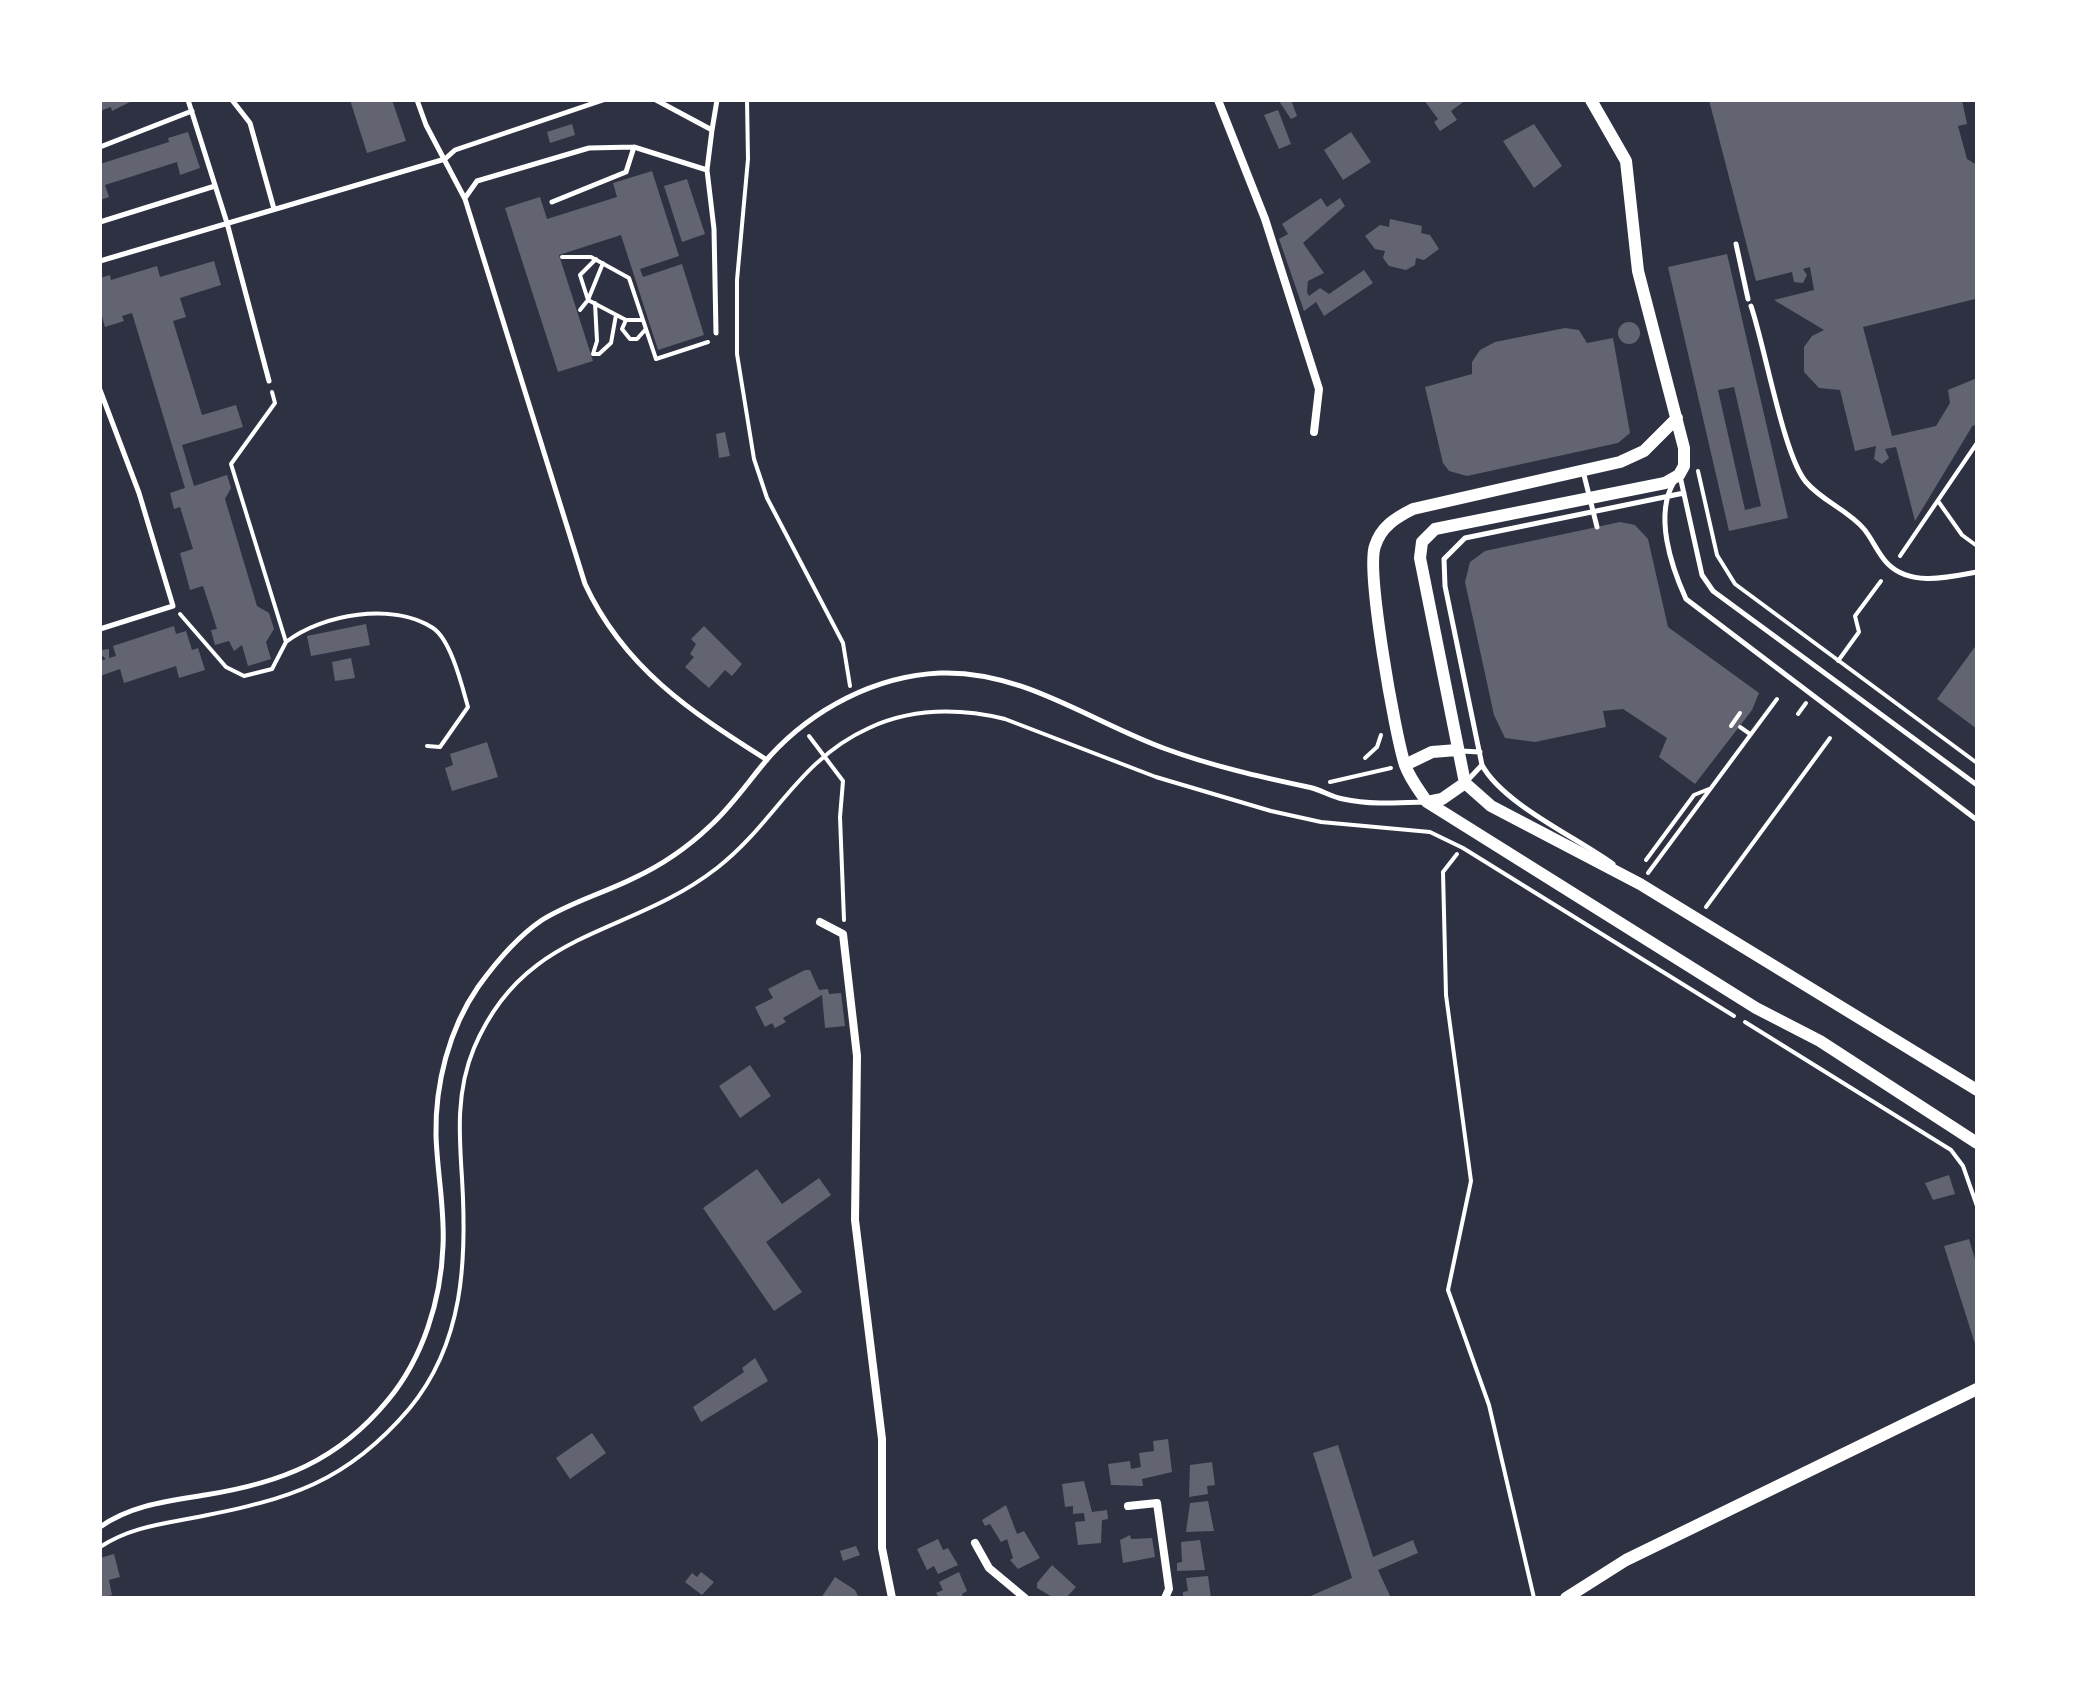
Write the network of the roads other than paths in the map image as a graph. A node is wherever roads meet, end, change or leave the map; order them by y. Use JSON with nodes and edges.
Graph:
{"nodes":[{"id":1,"x":188,"y":100,"type":"edge"},
{"id":2,"x":232,"y":100,"type":"edge"},
{"id":3,"x":417,"y":100,"type":"edge"},
{"id":4,"x":603,"y":100,"type":"edge"},
{"id":5,"x":656,"y":100,"type":"edge"},
{"id":6,"x":717,"y":100,"type":"edge"},
{"id":7,"x":1218,"y":100,"type":"edge"},
{"id":8,"x":1591,"y":100,"type":"edge"},
{"id":9,"x":192,"y":111,"type":"junction"},
{"id":10,"x":712,"y":130,"type":"junction"},
{"id":11,"x":100,"y":147,"type":"edge"},
{"id":12,"x":634,"y":147,"type":"junction"},
{"id":13,"x":445,"y":159,"type":"junction"},
{"id":14,"x":707,"y":170,"type":"junction"},
{"id":15,"x":215,"y":186,"type":"junction"},
{"id":16,"x":465,"y":199,"type":"junction"},
{"id":17,"x":552,"y":202,"type":"dead end"},
{"id":18,"x":274,"y":209,"type":"junction"},
{"id":19,"x":100,"y":222,"type":"edge"},
{"id":20,"x":227,"y":223,"type":"junction"},
{"id":21,"x":1736,"y":244,"type":"dead end"},
{"id":22,"x":100,"y":261,"type":"edge"},
{"id":23,"x":1748,"y":299,"type":"dead end"},
{"id":24,"x":1751,"y":306,"type":"dead end"},
{"id":25,"x":716,"y":333,"type":"road end"},
{"id":26,"x":269,"y":381,"type":"dead end"},
{"id":27,"x":100,"y":390,"type":"edge"},
{"id":28,"x":1677,"y":418,"type":"junction"},
{"id":29,"x":1314,"y":432,"type":"dead end"},
{"id":30,"x":1583,"y":471,"type":"junction"},
{"id":31,"x":1679,"y":475,"type":"junction"},
{"id":32,"x":1684,"y":493,"type":"junction"},
{"id":33,"x":1666,"y":496,"type":"junction"},
{"id":34,"x":1592,"y":506,"type":"junction"},
{"id":35,"x":1597,"y":527,"type":"dead end"},
{"id":36,"x":1977,"y":563,"type":"edge"},
{"id":37,"x":1975,"y":573,"type":"edge"},
{"id":38,"x":100,"y":629,"type":"edge"},
{"id":39,"x":1457,"y":750,"type":"junction"},
{"id":40,"x":1480,"y":752,"type":"junction"},
{"id":41,"x":767,"y":760,"type":"junction"},
{"id":42,"x":1405,"y":765,"type":"junction"},
{"id":43,"x":1482,"y":765,"type":"junction"},
{"id":44,"x":1465,"y":783,"type":"junction"},
{"id":45,"x":1977,"y":785,"type":"edge"},
{"id":46,"x":1427,"y":802,"type":"junction"},
{"id":47,"x":1977,"y":820,"type":"edge"},
{"id":48,"x":1644,"y":879,"type":"junction"},
{"id":49,"x":820,"y":922,"type":"dead end"},
{"id":50,"x":1977,"y":1090,"type":"edge"},
{"id":51,"x":1977,"y":1143,"type":"edge"},
{"id":52,"x":1977,"y":1389,"type":"edge"},
{"id":53,"x":1128,"y":1506,"type":"dead end"},
{"id":54,"x":100,"y":1527,"type":"edge"},
{"id":55,"x":975,"y":1543,"type":"dead end"},
{"id":56,"x":892,"y":1598,"type":"edge"},
{"id":57,"x":1025,"y":1598,"type":"edge"},
{"id":58,"x":1165,"y":1598,"type":"edge"},
{"id":59,"x":1566,"y":1598,"type":"edge"}],
"edges":[{"from":1,"to":9,"type":"lane"},
{"from":2,"to":18,"type":"lane"},
{"from":3,"to":13,"type":"lane"},
{"from":4,"to":13,"type":"lane"},
{"from":5,"to":10,"type":"lane"},
{"from":6,"to":10,"type":"lane"},
{"from":7,"to":29,"type":"street"},
{"from":8,"to":28,"type":"street"},
{"from":9,"to":11,"type":"lane"},
{"from":9,"to":15,"type":"lane"},
{"from":10,"to":14,"type":"lane"},
{"from":12,"to":14,"type":"lane"},
{"from":12,"to":16,"type":"lane"},
{"from":12,"to":17,"type":"lane"},
{"from":13,"to":16,"type":"lane"},
{"from":13,"to":18,"type":"lane"},
{"from":14,"to":25,"type":"lane"},
{"from":15,"to":19,"type":"lane"},
{"from":15,"to":20,"type":"lane"},
{"from":16,"to":41,"type":"lane"},
{"from":18,"to":20,"type":"lane"},
{"from":20,"to":22,"type":"lane"},
{"from":20,"to":26,"type":"lane"},
{"from":21,"to":23,"type":"lane"},
{"from":24,"to":37,"type":"lane"},
{"from":27,"to":38,"type":"lane"},
{"from":28,"to":30,"type":"street"},
{"from":28,"to":31,"type":"street"},
{"from":30,"to":34,"type":"lane"},
{"from":30,"to":42,"type":"street"},
{"from":31,"to":32,"type":"lane"},
{"from":31,"to":33,"type":"lane"},
{"from":31,"to":34,"type":"street"},
{"from":32,"to":33,"type":"lane"},
{"from":32,"to":45,"type":"lane"},
{"from":33,"to":34,"type":"lane"},
{"from":33,"to":47,"type":"lane"},
{"from":34,"to":35,"type":"lane"},
{"from":34,"to":39,"type":"street"},
{"from":34,"to":40,"type":"lane"},
{"from":36,"to":37,"type":"lane"},
{"from":39,"to":40,"type":"lane"},
{"from":39,"to":42,"type":"street"},
{"from":39,"to":44,"type":"street"},
{"from":40,"to":43,"type":"lane"},
{"from":41,"to":46,"type":"lane"},
{"from":41,"to":54,"type":"lane"},
{"from":42,"to":46,"type":"street"},
{"from":43,"to":44,"type":"lane"},
{"from":43,"to":48,"type":"lane"},
{"from":44,"to":46,"type":"street"},
{"from":44,"to":48,"type":"street"},
{"from":46,"to":51,"type":"street"},
{"from":48,"to":50,"type":"street"},
{"from":49,"to":56,"type":"street"},
{"from":52,"to":59,"type":"street"},
{"from":53,"to":58,"type":"street"},
{"from":55,"to":57,"type":"street"}]}
